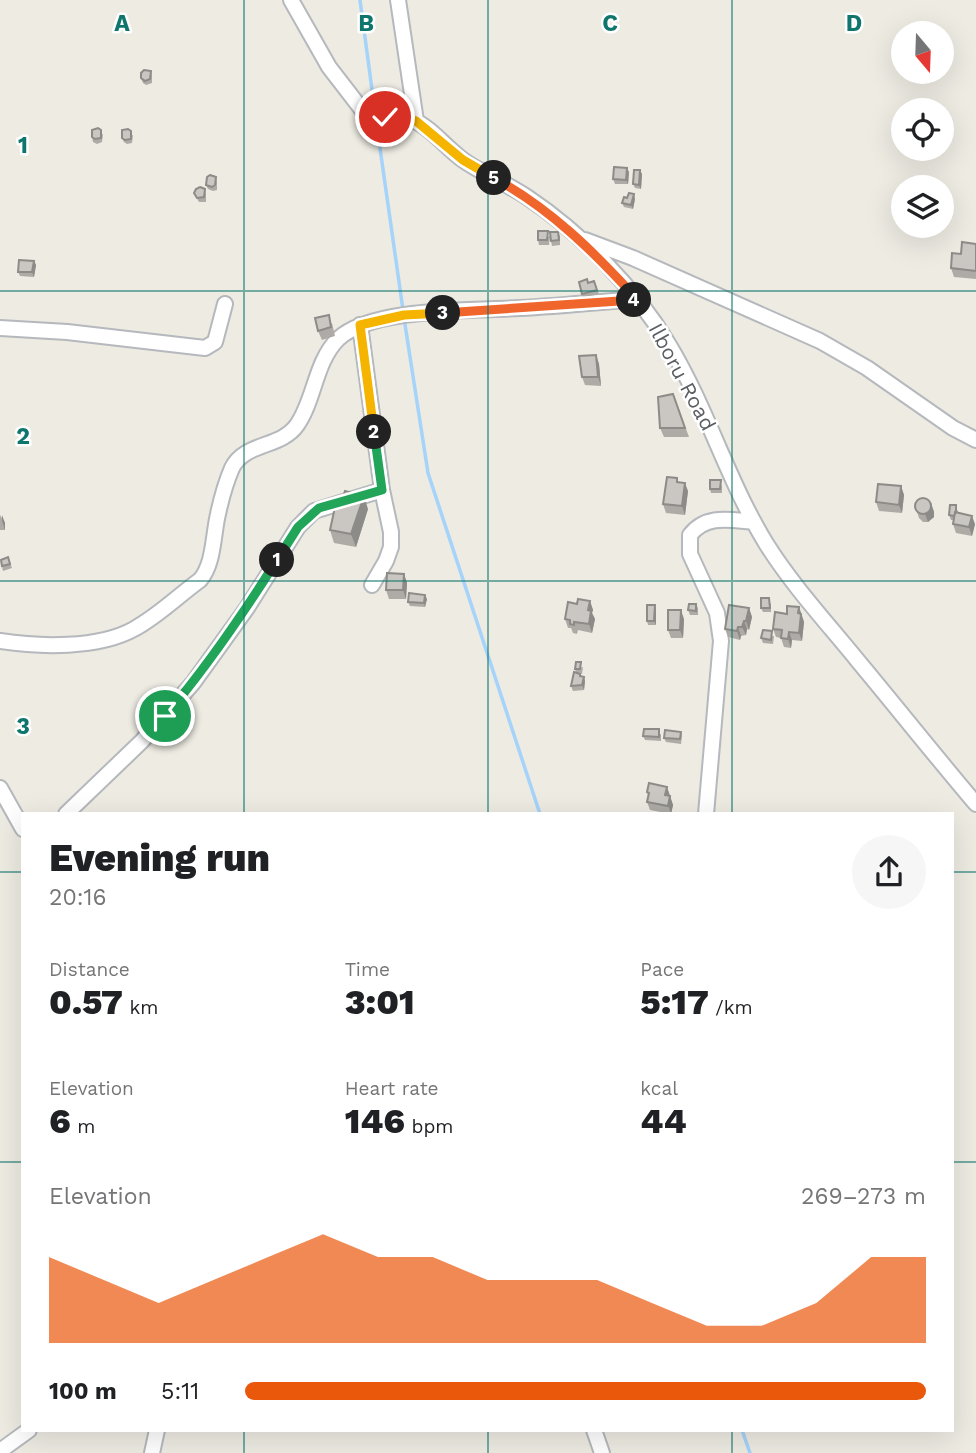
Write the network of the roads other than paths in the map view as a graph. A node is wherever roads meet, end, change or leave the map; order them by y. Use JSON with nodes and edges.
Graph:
{"nodes":[{"id":1,"x":291,"y":0,"type":"edge"},
{"id":2,"x":398,"y":0,"type":"edge"},
{"id":3,"x":416,"y":121,"type":"junction"},
{"id":4,"x":578,"y":237,"type":"junction"},
{"id":5,"x":637,"y":299,"type":"junction"},
{"id":6,"x":225,"y":304,"type":"dead end"},
{"id":7,"x":360,"y":325,"type":"junction"},
{"id":8,"x":0,"y":328,"type":"edge"},
{"id":9,"x":976,"y":439,"type":"edge"},
{"id":10,"x":382,"y":490,"type":"junction"},
{"id":11,"x":754,"y":522,"type":"junction"},
{"id":12,"x":372,"y":585,"type":"dead end"},
{"id":13,"x":0,"y":641,"type":"edge"},
{"id":14,"x":0,"y":788,"type":"edge"},
{"id":15,"x":976,"y":804,"type":"edge"},
{"id":16,"x":68,"y":812,"type":"edge"},
{"id":17,"x":706,"y":812,"type":"edge"},
{"id":18,"x":21,"y":825,"type":"edge"},
{"id":19,"x":26,"y":1432,"type":"edge"},
{"id":20,"x":157,"y":1432,"type":"edge"},
{"id":21,"x":595,"y":1432,"type":"edge"},
{"id":22,"x":0,"y":1451,"type":"edge"},
{"id":23,"x":152,"y":1453,"type":"edge"},
{"id":24,"x":602,"y":1453,"type":"edge"}],
"edges":[{"from":1,"to":3,"type":"street"},
{"from":2,"to":3,"type":"street"},
{"from":3,"to":4,"type":"street","name":"Ilboru Road"},
{"from":4,"to":5,"type":"street","name":"Ilboru Road"},
{"from":4,"to":9,"type":"street"},
{"from":5,"to":7,"type":"street"},
{"from":5,"to":11,"type":"street","name":"Ilboru Road"},
{"from":6,"to":8,"type":"street"},
{"from":7,"to":10,"type":"street"},
{"from":7,"to":13,"type":"street"},
{"from":10,"to":12,"type":"street"},
{"from":10,"to":16,"type":"street"},
{"from":11,"to":15,"type":"street","name":"Ilboru Road"},
{"from":11,"to":17,"type":"street"},
{"from":14,"to":18,"type":"street"},
{"from":19,"to":22,"type":"street"},
{"from":20,"to":23,"type":"street"},
{"from":21,"to":24,"type":"street"}]}
